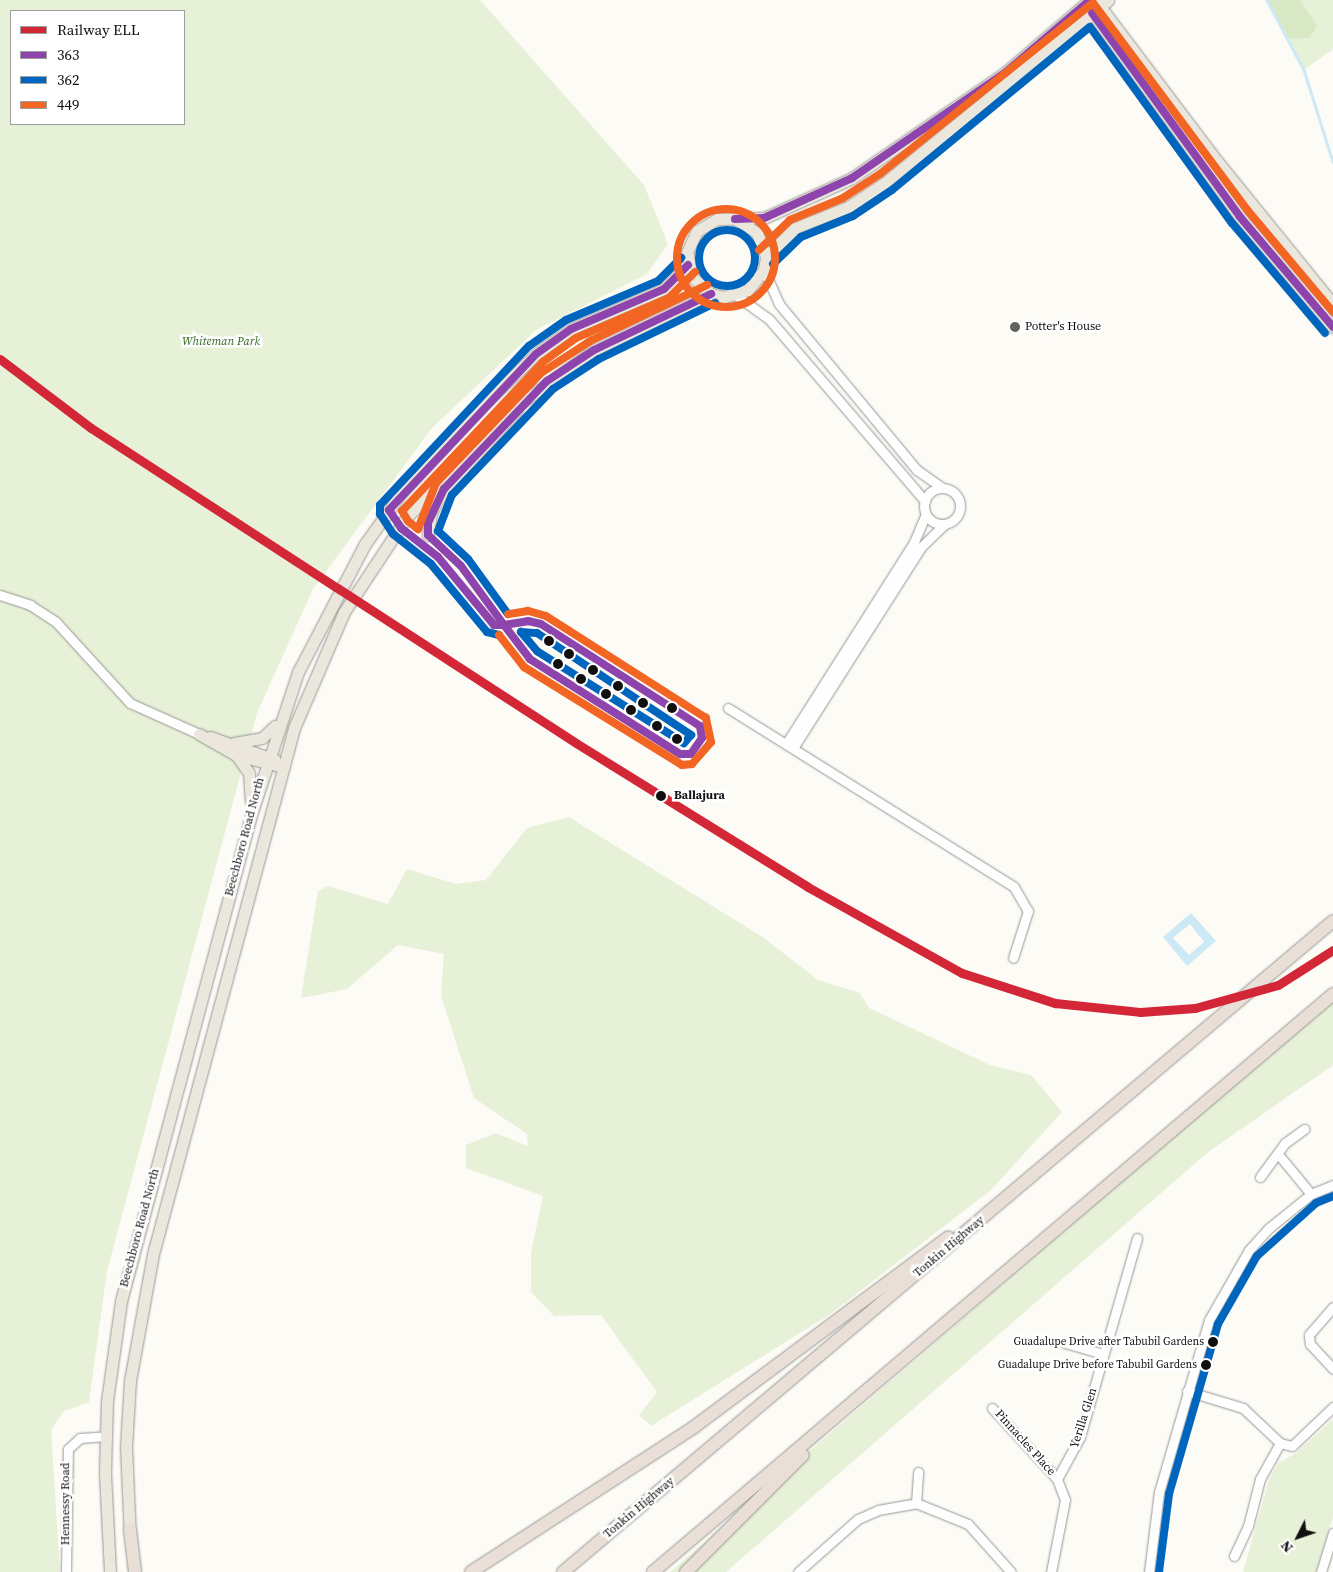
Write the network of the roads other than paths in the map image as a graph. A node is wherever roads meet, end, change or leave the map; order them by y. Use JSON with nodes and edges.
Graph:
{"nodes":[{"id":1,"x":1093,"y":3,"type":"edge"},
{"id":2,"x":736,"y":220,"type":"junction"},
{"id":3,"x":766,"y":257,"type":"junction"},
{"id":4,"x":688,"y":265,"type":"junction"},
{"id":5,"x":764,"y":270,"type":"junction"},
{"id":6,"x":711,"y":294,"type":"junction"},
{"id":7,"x":737,"y":296,"type":"junction"},
{"id":8,"x":1333,"y":304,"type":"edge"},
{"id":9,"x":1333,"y":327,"type":"edge"},
{"id":10,"x":547,"y":381,"type":"junction"},
{"id":11,"x":942,"y":487,"type":"junction"},
{"id":12,"x":925,"y":501,"type":"junction"},
{"id":13,"x":926,"y":514,"type":"junction"},
{"id":14,"x":944,"y":524,"type":"junction"},
{"id":15,"x":428,"y":535,"type":"dead end"},
{"id":16,"x":0,"y":596,"type":"edge"},
{"id":17,"x":728,"y":708,"type":"dead end"},
{"id":18,"x":283,"y":712,"type":"junction"},
{"id":19,"x":198,"y":734,"type":"junction"},
{"id":20,"x":233,"y":743,"type":"junction"},
{"id":21,"x":790,"y":746,"type":"junction"},
{"id":22,"x":236,"y":755,"type":"junction"},
{"id":23,"x":267,"y":761,"type":"junction"},
{"id":24,"x":284,"y":767,"type":"junction"},
{"id":25,"x":251,"y":815,"type":"junction"},
{"id":26,"x":1333,"y":921,"type":"edge"},
{"id":27,"x":1013,"y":958,"type":"dead end"},
{"id":28,"x":1333,"y":994,"type":"edge"},
{"id":29,"x":196,"y":1104,"type":"junction"},
{"id":30,"x":170,"y":1118,"type":"junction"},
{"id":31,"x":1304,"y":1129,"type":"dead end"},
{"id":32,"x":1278,"y":1154,"type":"junction"},
{"id":33,"x":1260,"y":1177,"type":"dead end"},
{"id":34,"x":1333,"y":1185,"type":"edge"},
{"id":35,"x":1311,"y":1194,"type":"junction"},
{"id":36,"x":1010,"y":1196,"type":"junction"},
{"id":37,"x":1136,"y":1238,"type":"dead end"},
{"id":38,"x":1333,"y":1307,"type":"edge"},
{"id":39,"x":1065,"y":1342,"type":"dead end"},
{"id":40,"x":1104,"y":1354,"type":"junction"},
{"id":41,"x":1333,"y":1369,"type":"edge"},
{"id":42,"x":1187,"y":1391,"type":"junction"},
{"id":43,"x":859,"y":1398,"type":"junction"},
{"id":44,"x":1333,"y":1407,"type":"edge"},
{"id":45,"x":992,"y":1408,"type":"dead end"},
{"id":46,"x":107,"y":1436,"type":"junction"},
{"id":47,"x":1280,"y":1443,"type":"junction"},
{"id":48,"x":918,"y":1472,"type":"dead end"},
{"id":49,"x":1057,"y":1478,"type":"junction"},
{"id":50,"x":916,"y":1503,"type":"junction"},
{"id":51,"x":130,"y":1529,"type":"junction"},
{"id":52,"x":1333,"y":1533,"type":"edge"},
{"id":53,"x":1234,"y":1556,"type":"dead end"},
{"id":54,"x":1051,"y":1570,"type":"edge"},
{"id":55,"x":1012,"y":1571,"type":"edge"},
{"id":56,"x":66,"y":1572,"type":"edge"},
{"id":57,"x":110,"y":1572,"type":"edge"},
{"id":58,"x":131,"y":1572,"type":"edge"},
{"id":59,"x":135,"y":1572,"type":"edge"},
{"id":60,"x":471,"y":1572,"type":"edge"},
{"id":61,"x":564,"y":1572,"type":"edge"},
{"id":62,"x":653,"y":1572,"type":"edge"},
{"id":63,"x":686,"y":1572,"type":"edge"},
{"id":64,"x":798,"y":1572,"type":"edge"},
{"id":65,"x":1150,"y":1572,"type":"edge"},
{"id":66,"x":1321,"y":1572,"type":"edge"}],
"edges":[{"from":1,"to":2,"type":"main road"},
{"from":1,"to":3,"type":"main road"},
{"from":1,"to":8,"type":"main road"},
{"from":1,"to":9,"type":"main road"},
{"from":2,"to":3,"type":"main road"},
{"from":2,"to":4,"type":"main road"},
{"from":3,"to":5,"type":"main road"},
{"from":4,"to":6,"type":"main road"},
{"from":4,"to":18,"type":"main road","name":"Beechboro Road North"},
{"from":5,"to":7,"type":"main road"},
{"from":5,"to":11,"type":"street"},
{"from":6,"to":7,"type":"main road"},
{"from":6,"to":10,"type":"main road","name":"Beechboro Road North"},
{"from":7,"to":12,"type":"street"},
{"from":10,"to":15,"type":"main road"},
{"from":10,"to":24,"type":"main road","name":"Beechboro Road North"},
{"from":11,"to":12,"type":"street"},
{"from":11,"to":14,"type":"street"},
{"from":12,"to":13,"type":"street"},
{"from":13,"to":14,"type":"street"},
{"from":13,"to":21,"type":"street"},
{"from":14,"to":21,"type":"street"},
{"from":16,"to":19,"type":"street"},
{"from":17,"to":21,"type":"street"},
{"from":18,"to":20,"type":"main road"},
{"from":18,"to":23,"type":"main road","name":"Beechboro Road North"},
{"from":19,"to":20,"type":"main road"},
{"from":19,"to":22,"type":"main road"},
{"from":20,"to":23,"type":"main road"},
{"from":21,"to":27,"type":"street"},
{"from":22,"to":23,"type":"main road"},
{"from":22,"to":25,"type":"main road"},
{"from":23,"to":24,"type":"main road"},
{"from":23,"to":25,"type":"main road","name":"Beechboro Road North"},
{"from":24,"to":29,"type":"main road","name":"Beechboro Road North"},
{"from":25,"to":30,"type":"main road","name":"Beechboro Road North"},
{"from":26,"to":36,"type":"highway","name":"Tonkin Highway"},
{"from":28,"to":43,"type":"highway"},
{"from":29,"to":30,"type":"main road"},
{"from":29,"to":51,"type":"main road","name":"Beechboro Road North"},
{"from":30,"to":46,"type":"main road","name":"Beechboro Road North"},
{"from":31,"to":32,"type":"street"},
{"from":32,"to":33,"type":"street"},
{"from":32,"to":35,"type":"street"},
{"from":34,"to":35,"type":"street"},
{"from":35,"to":42,"type":"street"},
{"from":36,"to":60,"type":"highway"},
{"from":36,"to":61,"type":"highway","name":"Tonkin Highway"},
{"from":37,"to":40,"type":"street","name":"Yerilla Glen"},
{"from":38,"to":41,"type":"street"},
{"from":39,"to":40,"type":"street"},
{"from":40,"to":49,"type":"street","name":"Yerilla Glen"},
{"from":42,"to":47,"type":"street"},
{"from":42,"to":65,"type":"street"},
{"from":43,"to":62,"type":"highway"},
{"from":43,"to":63,"type":"highway"},
{"from":44,"to":47,"type":"street"},
{"from":45,"to":49,"type":"street","name":"Pinnacles Place"},
{"from":46,"to":56,"type":"street","name":"Hennessy Road"},
{"from":46,"to":57,"type":"main road","name":"Beechboro Road North"},
{"from":47,"to":53,"type":"street"},
{"from":48,"to":50,"type":"street"},
{"from":49,"to":54,"type":"street","name":"Pinnacles Place"},
{"from":50,"to":55,"type":"street"},
{"from":50,"to":64,"type":"street"},
{"from":51,"to":58,"type":"main road","name":"Beechboro Road North"},
{"from":51,"to":59,"type":"highway"},
{"from":52,"to":66,"type":"street"}]}
